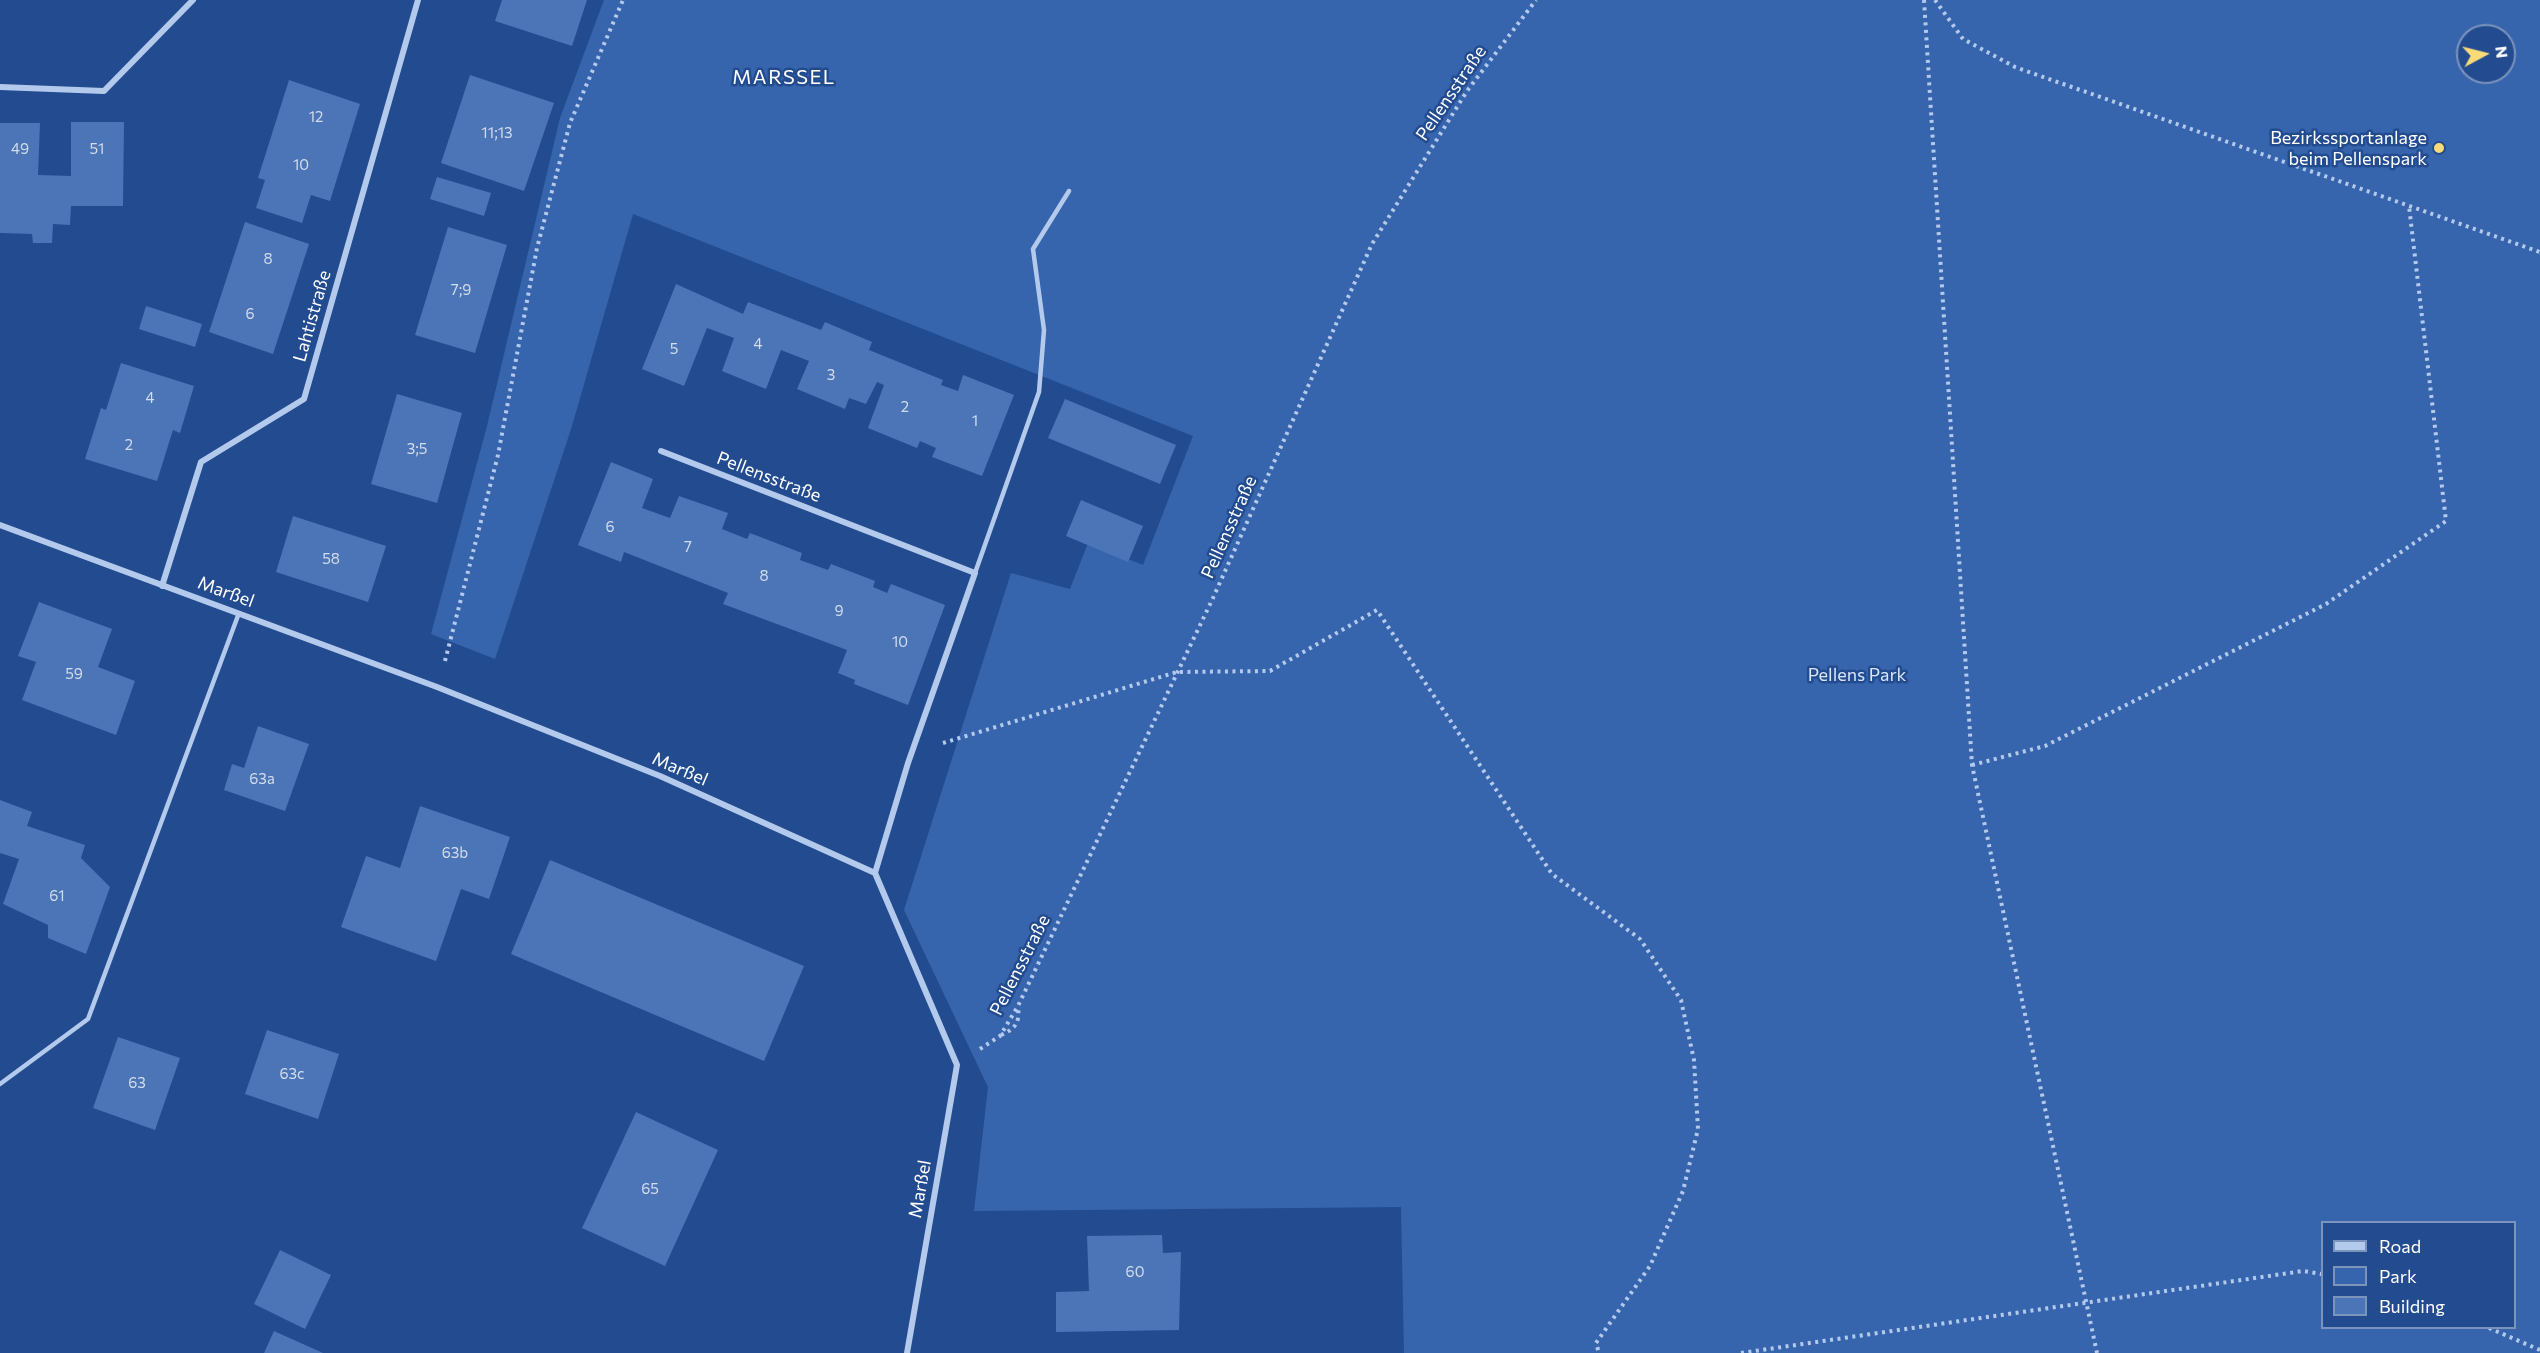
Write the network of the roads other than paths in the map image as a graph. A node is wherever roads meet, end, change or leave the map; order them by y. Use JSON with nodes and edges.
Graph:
{"nodes":[{"id":1,"x":193,"y":0,"type":"edge"},
{"id":2,"x":418,"y":0,"type":"edge"},
{"id":3,"x":0,"y":87,"type":"edge"},
{"id":4,"x":1069,"y":191,"type":"dead end"},
{"id":5,"x":661,"y":451,"type":"dead end"},
{"id":6,"x":0,"y":525,"type":"edge"},
{"id":7,"x":975,"y":573,"type":"junction"},
{"id":8,"x":162,"y":586,"type":"junction"},
{"id":9,"x":239,"y":613,"type":"junction"},
{"id":10,"x":875,"y":873,"type":"junction"},
{"id":11,"x":0,"y":1084,"type":"edge"},
{"id":12,"x":907,"y":1353,"type":"edge"}],
"edges":[{"from":1,"to":3,"type":"street"},
{"from":2,"to":8,"type":"street","name":"Lahtistraße"},
{"from":4,"to":7,"type":"lane"},
{"from":5,"to":7,"type":"street","name":"Pellensstraße"},
{"from":6,"to":8,"type":"street","name":"Marßel"},
{"from":7,"to":10,"type":"street"},
{"from":8,"to":9,"type":"street","name":"Marßel"},
{"from":9,"to":10,"type":"street","name":"Marßel"},
{"from":9,"to":11,"type":"lane"},
{"from":10,"to":12,"type":"street","name":"Marßel"}]}
